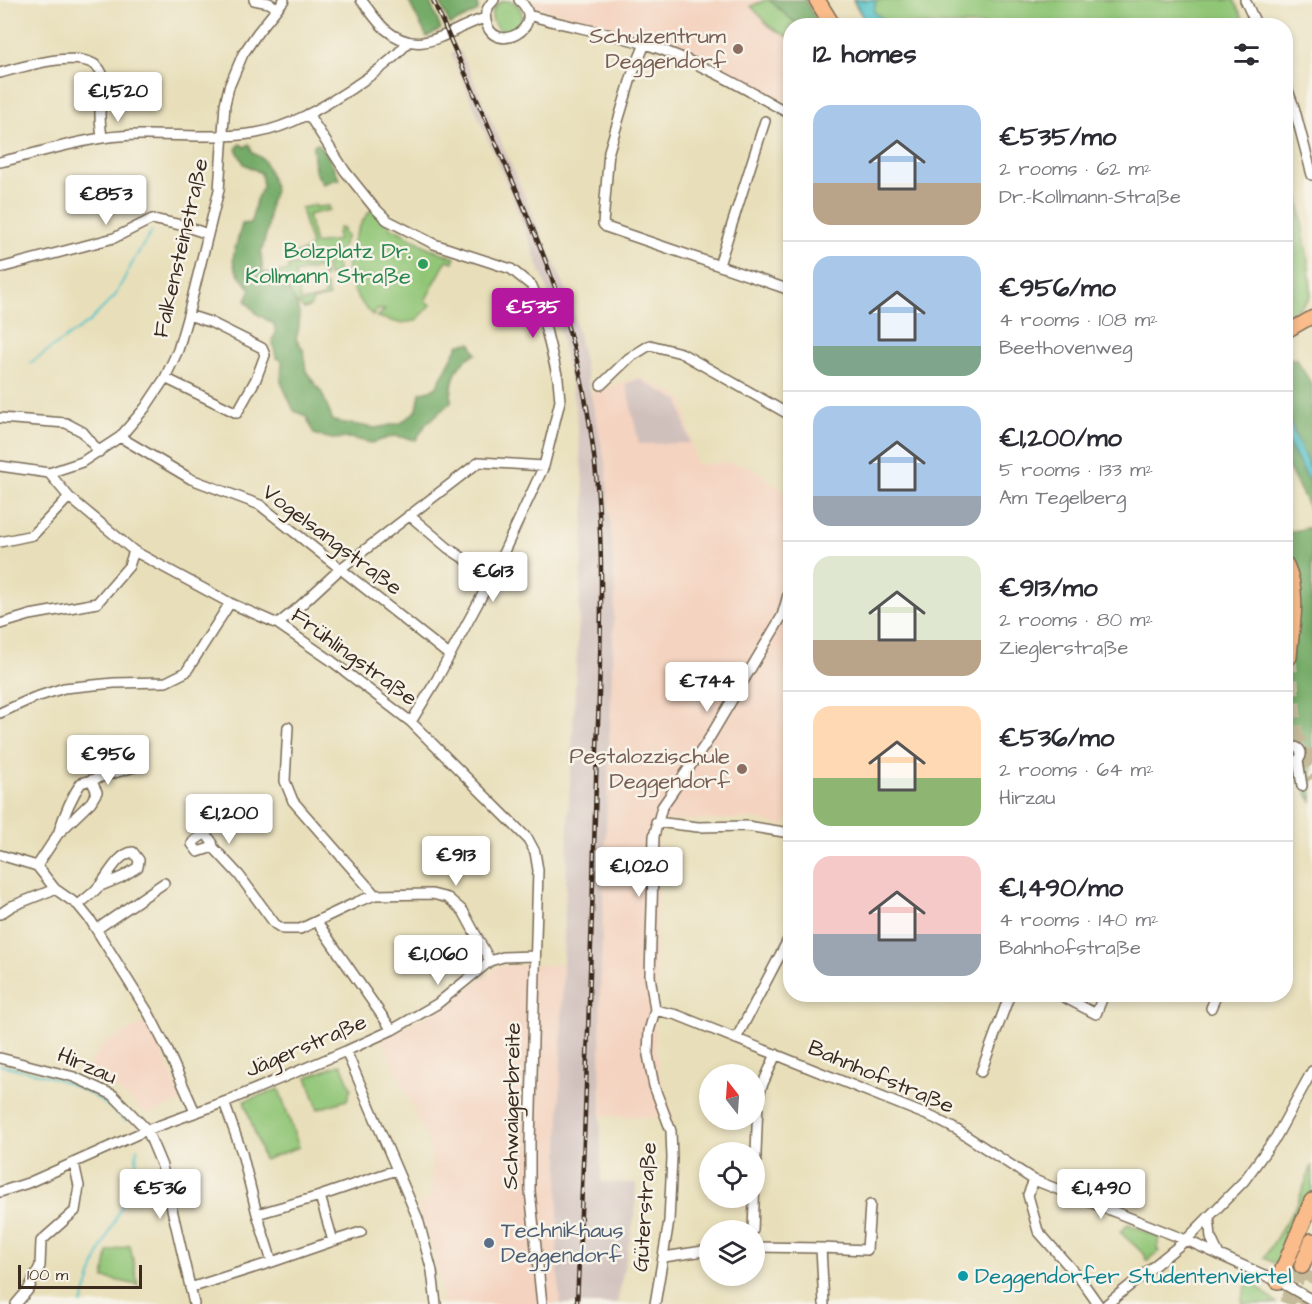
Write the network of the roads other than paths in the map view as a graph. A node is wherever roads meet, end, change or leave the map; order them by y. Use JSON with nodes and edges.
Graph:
{"nodes":[{"id":1,"x":254,"y":0,"type":"edge"},
{"id":2,"x":284,"y":0,"type":"edge"},
{"id":3,"x":361,"y":0,"type":"edge"},
{"id":4,"x":494,"y":0,"type":"edge"},
{"id":5,"x":519,"y":0,"type":"edge"},
{"id":6,"x":817,"y":0,"type":"edge"},
{"id":7,"x":1245,"y":0,"type":"edge"},
{"id":8,"x":278,"y":8,"type":"junction"},
{"id":9,"x":528,"y":15,"type":"junction"},
{"id":10,"x":485,"y":18,"type":"junction"},
{"id":11,"x":828,"y":18,"type":"edge"},
{"id":12,"x":1253,"y":18,"type":"edge"},
{"id":13,"x":407,"y":43,"type":"junction"},
{"id":14,"x":645,"y":44,"type":"junction"},
{"id":15,"x":0,"y":73,"type":"edge"},
{"id":16,"x":1293,"y":104,"type":"edge"},
{"id":17,"x":783,"y":110,"type":"edge"},
{"id":18,"x":308,"y":114,"type":"junction"},
{"id":19,"x":765,"y":121,"type":"dead end"},
{"id":20,"x":223,"y":135,"type":"junction"},
{"id":21,"x":102,"y":138,"type":"junction"},
{"id":22,"x":0,"y":162,"type":"edge"},
{"id":23,"x":1312,"y":172,"type":"edge"},
{"id":24,"x":208,"y":234,"type":"junction"},
{"id":25,"x":719,"y":265,"type":"junction"},
{"id":26,"x":0,"y":268,"type":"edge"},
{"id":27,"x":783,"y":288,"type":"edge"},
{"id":28,"x":188,"y":315,"type":"junction"},
{"id":29,"x":1308,"y":322,"type":"edge"},
{"id":30,"x":1293,"y":329,"type":"edge"},
{"id":31,"x":165,"y":378,"type":"junction"},
{"id":32,"x":601,"y":384,"type":"dead end"},
{"id":33,"x":783,"y":411,"type":"edge"},
{"id":34,"x":0,"y":417,"type":"edge"},
{"id":35,"x":120,"y":437,"type":"junction"},
{"id":36,"x":99,"y":452,"type":"junction"},
{"id":37,"x":0,"y":466,"type":"edge"},
{"id":38,"x":544,"y":466,"type":"junction"},
{"id":39,"x":49,"y":473,"type":"junction"},
{"id":40,"x":69,"y":497,"type":"junction"},
{"id":41,"x":409,"y":515,"type":"junction"},
{"id":42,"x":0,"y":542,"type":"edge"},
{"id":43,"x":134,"y":551,"type":"junction"},
{"id":44,"x":340,"y":568,"type":"junction"},
{"id":45,"x":492,"y":577,"type":"junction"},
{"id":46,"x":1293,"y":586,"type":"edge"},
{"id":47,"x":230,"y":603,"type":"junction"},
{"id":48,"x":783,"y":612,"type":"edge"},
{"id":49,"x":782,"y":616,"type":"joint"},
{"id":50,"x":1293,"y":620,"type":"edge"},
{"id":51,"x":0,"y":624,"type":"edge"},
{"id":52,"x":278,"y":624,"type":"junction"},
{"id":53,"x":449,"y":655,"type":"junction"},
{"id":54,"x":0,"y":713,"type":"edge"},
{"id":55,"x":411,"y":722,"type":"junction"},
{"id":56,"x":288,"y":727,"type":"dead end"},
{"id":57,"x":1293,"y":746,"type":"tunnel mouth"},
{"id":58,"x":141,"y":765,"type":"dead end"},
{"id":59,"x":91,"y":780,"type":"junction"},
{"id":60,"x":1302,"y":786,"type":"dead end"},
{"id":61,"x":656,"y":822,"type":"junction"},
{"id":62,"x":783,"y":832,"type":"edge"},
{"id":63,"x":58,"y":834,"type":"junction"},
{"id":64,"x":528,"y":839,"type":"joint"},
{"id":65,"x":213,"y":847,"type":"dead end"},
{"id":66,"x":0,"y":855,"type":"edge"},
{"id":67,"x":37,"y":866,"type":"junction"},
{"id":68,"x":164,"y":883,"type":"dead end"},
{"id":69,"x":98,"y":887,"type":"dead end"},
{"id":70,"x":55,"y":889,"type":"junction"},
{"id":71,"x":375,"y":895,"type":"junction"},
{"id":72,"x":78,"y":905,"type":"junction"},
{"id":73,"x":0,"y":914,"type":"edge"},
{"id":74,"x":317,"y":922,"type":"junction"},
{"id":75,"x":97,"y":929,"type":"junction"},
{"id":76,"x":783,"y":949,"type":"edge"},
{"id":77,"x":534,"y":956,"type":"junction"},
{"id":78,"x":490,"y":961,"type":"junction"},
{"id":79,"x":1007,"y":1002,"type":"edge"},
{"id":80,"x":1073,"y":1002,"type":"edge"},
{"id":81,"x":1101,"y":1002,"type":"edge"},
{"id":82,"x":1213,"y":1002,"type":"edge"},
{"id":83,"x":1211,"y":1008,"type":"dead end"},
{"id":84,"x":656,"y":1010,"type":"junction"},
{"id":85,"x":392,"y":1030,"type":"junction"},
{"id":86,"x":736,"y":1039,"type":"junction"},
{"id":87,"x":346,"y":1051,"type":"junction"},
{"id":88,"x":776,"y":1054,"type":"junction"},
{"id":89,"x":0,"y":1058,"type":"edge"},
{"id":90,"x":1312,"y":1071,"type":"edge"},
{"id":91,"x":981,"y":1072,"type":"dead end"},
{"id":92,"x":224,"y":1102,"type":"junction"},
{"id":93,"x":195,"y":1112,"type":"junction"},
{"id":94,"x":147,"y":1130,"type":"junction"},
{"id":95,"x":74,"y":1163,"type":"junction"},
{"id":96,"x":396,"y":1170,"type":"junction"},
{"id":97,"x":1034,"y":1180,"type":"junction"},
{"id":98,"x":0,"y":1192,"type":"edge"},
{"id":99,"x":320,"y":1196,"type":"junction"},
{"id":100,"x":1312,"y":1201,"type":"edge"},
{"id":101,"x":870,"y":1205,"type":"dead end"},
{"id":102,"x":257,"y":1214,"type":"junction"},
{"id":103,"x":1209,"y":1216,"type":"junction"},
{"id":104,"x":753,"y":1220,"type":"edge"},
{"id":105,"x":362,"y":1232,"type":"dead end"},
{"id":106,"x":1186,"y":1240,"type":"junction"},
{"id":107,"x":1312,"y":1240,"type":"edge"},
{"id":108,"x":333,"y":1241,"type":"junction"},
{"id":109,"x":765,"y":1247,"type":"edge"},
{"id":110,"x":821,"y":1248,"type":"junction"},
{"id":111,"x":699,"y":1252,"type":"edge"},
{"id":112,"x":1219,"y":1255,"type":"junction"},
{"id":113,"x":664,"y":1257,"type":"junction"},
{"id":114,"x":272,"y":1262,"type":"junction"},
{"id":115,"x":1302,"y":1266,"type":"tunnel mouth"},
{"id":116,"x":1278,"y":1281,"type":"junction"},
{"id":117,"x":190,"y":1288,"type":"junction"},
{"id":118,"x":1312,"y":1300,"type":"edge"},
{"id":119,"x":16,"y":1304,"type":"edge"},
{"id":120,"x":194,"y":1304,"type":"edge"},
{"id":121,"x":436,"y":1304,"type":"edge"},
{"id":122,"x":542,"y":1304,"type":"edge"},
{"id":123,"x":656,"y":1304,"type":"edge"},
{"id":124,"x":824,"y":1304,"type":"edge"},
{"id":125,"x":1098,"y":1304,"type":"edge"},
{"id":126,"x":1107,"y":1304,"type":"edge"}],
"edges":[{"from":1,"to":8,"type":"street"},
{"from":2,"to":8,"type":"street","name":"Falkensteinstraße"},
{"from":3,"to":13,"type":"street"},
{"from":4,"to":10,"type":"street"},
{"from":5,"to":9,"type":"street"},
{"from":6,"to":11,"type":"highway"},
{"from":7,"to":12,"type":"street"},
{"from":8,"to":20,"type":"street","name":"Falkensteinstraße"},
{"from":9,"to":10,"type":"street"},
{"from":9,"to":14,"type":"street"},
{"from":10,"to":13,"type":"street"},
{"from":13,"to":18,"type":"street"},
{"from":14,"to":17,"type":"street"},
{"from":14,"to":25,"type":"street"},
{"from":15,"to":21,"type":"street"},
{"from":16,"to":23,"type":"street"},
{"from":18,"to":20,"type":"street"},
{"from":18,"to":38,"type":"street"},
{"from":19,"to":25,"type":"street"},
{"from":20,"to":21,"type":"street"},
{"from":20,"to":24,"type":"street","name":"Falkensteinstraße"},
{"from":21,"to":22,"type":"street"},
{"from":24,"to":26,"type":"street"},
{"from":24,"to":28,"type":"street","name":"Falkensteinstraße"},
{"from":25,"to":27,"type":"street"},
{"from":28,"to":31,"type":"street","name":"Falkensteinstraße"},
{"from":28,"to":31,"type":"street"},
{"from":29,"to":30,"type":"main road"},
{"from":31,"to":35,"type":"street","name":"Falkensteinstraße"},
{"from":32,"to":33,"type":"street"},
{"from":34,"to":36,"type":"street"},
{"from":35,"to":36,"type":"street","name":"Falkensteinstraße"},
{"from":35,"to":44,"type":"street","name":"Vogelsangstraße"},
{"from":36,"to":39,"type":"street","name":"Falkensteinstraße"},
{"from":37,"to":39,"type":"street","name":"Falkensteinstraße"},
{"from":38,"to":41,"type":"street"},
{"from":38,"to":45,"type":"street"},
{"from":39,"to":40,"type":"street","name":"Frühlingstraße"},
{"from":40,"to":42,"type":"street"},
{"from":40,"to":43,"type":"street","name":"Frühlingstraße"},
{"from":41,"to":44,"type":"street"},
{"from":41,"to":45,"type":"street"},
{"from":43,"to":47,"type":"street","name":"Frühlingstraße"},
{"from":43,"to":51,"type":"street"},
{"from":44,"to":52,"type":"street"},
{"from":44,"to":53,"type":"street","name":"Vogelsangstraße"},
{"from":45,"to":53,"type":"street"},
{"from":46,"to":50,"type":"highway"},
{"from":47,"to":52,"type":"street","name":"Frühlingstraße"},
{"from":47,"to":54,"type":"street"},
{"from":48,"to":49,"type":"street"},
{"from":49,"to":61,"type":"street"},
{"from":52,"to":55,"type":"street","name":"Frühlingstraße"},
{"from":53,"to":55,"type":"street"},
{"from":55,"to":64,"type":"street","name":"Frühlingstraße"},
{"from":56,"to":71,"type":"street"},
{"from":57,"to":60,"type":"street"},
{"from":58,"to":59,"type":"street"},
{"from":59,"to":63,"type":"street"},
{"from":59,"to":63,"type":"street"},
{"from":61,"to":62,"type":"street"},
{"from":61,"to":84,"type":"street"},
{"from":63,"to":67,"type":"street"},
{"from":64,"to":77,"type":"street","name":"Schwaigerbreite"},
{"from":65,"to":74,"type":"street"},
{"from":66,"to":67,"type":"street"},
{"from":67,"to":70,"type":"street"},
{"from":68,"to":75,"type":"street"},
{"from":69,"to":72,"type":"street"},
{"from":70,"to":72,"type":"street"},
{"from":70,"to":73,"type":"street"},
{"from":71,"to":74,"type":"street"},
{"from":71,"to":78,"type":"street"},
{"from":72,"to":75,"type":"street"},
{"from":74,"to":85,"type":"street"},
{"from":75,"to":93,"type":"street"},
{"from":76,"to":86,"type":"street"},
{"from":77,"to":78,"type":"street","name":"Jägerstraße"},
{"from":77,"to":122,"type":"street","name":"Schwaigerbreite"},
{"from":78,"to":85,"type":"street","name":"Jägerstraße"},
{"from":79,"to":91,"type":"street"},
{"from":80,"to":81,"type":"street"},
{"from":82,"to":83,"type":"street"},
{"from":84,"to":86,"type":"street","name":"Bahnhofstraße"},
{"from":84,"to":113,"type":"street","name":"Güterstraße"},
{"from":85,"to":87,"type":"street","name":"Jägerstraße"},
{"from":86,"to":88,"type":"street","name":"Bahnhofstraße"},
{"from":87,"to":92,"type":"street","name":"Jägerstraße"},
{"from":87,"to":96,"type":"street"},
{"from":88,"to":97,"type":"street","name":"Bahnhofstraße"},
{"from":88,"to":104,"type":"street"},
{"from":89,"to":94,"type":"street","name":"Hirzau"},
{"from":90,"to":103,"type":"street"},
{"from":92,"to":93,"type":"street","name":"Jägerstraße"},
{"from":92,"to":102,"type":"street"},
{"from":93,"to":94,"type":"street","name":"Jägerstraße"},
{"from":94,"to":95,"type":"street","name":"Jägerstraße"},
{"from":94,"to":117,"type":"street","name":"Hirzau"},
{"from":95,"to":98,"type":"street","name":"Jägerstraße"},
{"from":95,"to":119,"type":"street"},
{"from":96,"to":99,"type":"street"},
{"from":96,"to":121,"type":"street"},
{"from":97,"to":106,"type":"street","name":"Bahnhofstraße"},
{"from":97,"to":125,"type":"street"},
{"from":99,"to":102,"type":"street"},
{"from":99,"to":108,"type":"street"},
{"from":100,"to":116,"type":"highway"},
{"from":101,"to":110,"type":"street"},
{"from":102,"to":114,"type":"street"},
{"from":103,"to":106,"type":"street"},
{"from":103,"to":112,"type":"street"},
{"from":105,"to":108,"type":"street"},
{"from":106,"to":112,"type":"street","name":"Bahnhofstraße"},
{"from":106,"to":126,"type":"street"},
{"from":107,"to":115,"type":"highway"},
{"from":108,"to":114,"type":"street"},
{"from":109,"to":110,"type":"street"},
{"from":110,"to":124,"type":"street"},
{"from":111,"to":113,"type":"street"},
{"from":112,"to":116,"type":"street","name":"Bahnhofstraße"},
{"from":113,"to":123,"type":"street","name":"Güterstraße"},
{"from":114,"to":117,"type":"street"},
{"from":116,"to":118,"type":"street","name":"Bahnhofstraße"},
{"from":117,"to":120,"type":"street","name":"Hirzau"}]}
